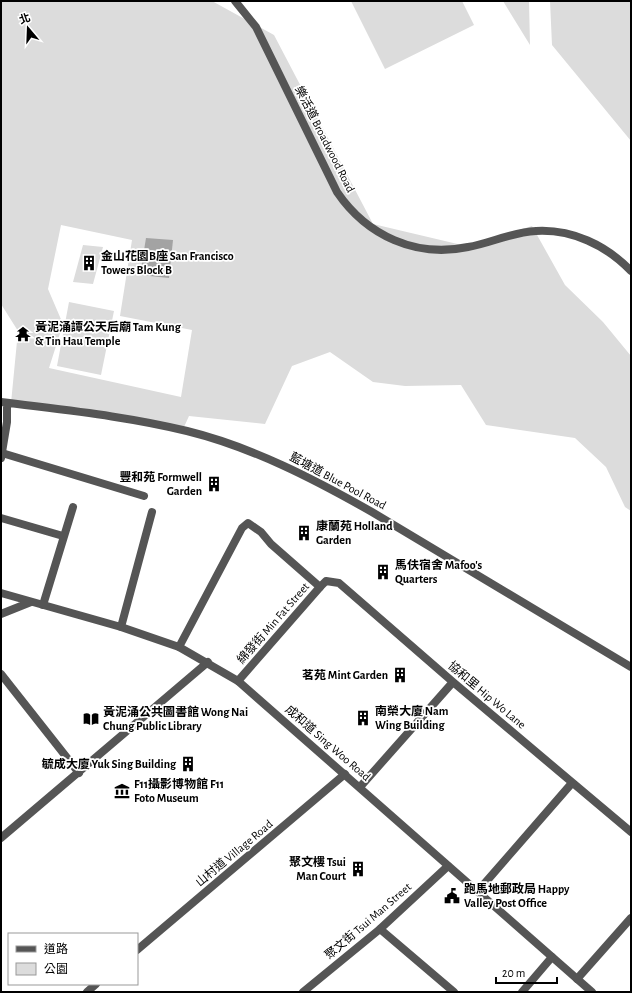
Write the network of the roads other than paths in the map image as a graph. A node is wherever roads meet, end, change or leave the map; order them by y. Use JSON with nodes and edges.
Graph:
{"nodes":[{"id":1,"x":234,"y":1,"type":"edge"},
{"id":2,"x":631,"y":271,"type":"edge"},
{"id":3,"x":4,"y":403,"type":"edge"},
{"id":4,"x":2,"y":456,"type":"edge"},
{"id":5,"x":144,"y":496,"type":"dead end"},
{"id":6,"x":73,"y":507,"type":"dead end"},
{"id":7,"x":152,"y":512,"type":"dead end"},
{"id":8,"x":1,"y":518,"type":"edge"},
{"id":9,"x":63,"y":536,"type":"junction"},
{"id":10,"x":323,"y":584,"type":"junction"},
{"id":11,"x":1,"y":593,"type":"edge"},
{"id":12,"x":31,"y":602,"type":"junction"},
{"id":13,"x":43,"y":605,"type":"junction"},
{"id":14,"x":1,"y":614,"type":"edge"},
{"id":15,"x":121,"y":627,"type":"junction"},
{"id":16,"x":179,"y":647,"type":"junction"},
{"id":17,"x":208,"y":662,"type":"junction"},
{"id":18,"x":631,"y":667,"type":"edge"},
{"id":19,"x":1,"y":674,"type":"edge"},
{"id":20,"x":238,"y":681,"type":"junction"},
{"id":21,"x":453,"y":682,"type":"junction"},
{"id":22,"x":79,"y":773,"type":"junction"},
{"id":23,"x":346,"y":774,"type":"junction"},
{"id":24,"x":572,"y":783,"type":"junction"},
{"id":25,"x":360,"y":787,"type":"junction"},
{"id":26,"x":631,"y":832,"type":"edge"},
{"id":27,"x":1,"y":838,"type":"edge"},
{"id":28,"x":448,"y":866,"type":"junction"},
{"id":29,"x":478,"y":891,"type":"junction"},
{"id":30,"x":631,"y":918,"type":"edge"},
{"id":31,"x":380,"y":929,"type":"junction"},
{"id":32,"x":138,"y":949,"type":"edge"},
{"id":33,"x":552,"y":957,"type":"junction"},
{"id":34,"x":577,"y":979,"type":"junction"},
{"id":35,"x":95,"y":985,"type":"edge"},
{"id":36,"x":87,"y":992,"type":"edge"},
{"id":37,"x":302,"y":992,"type":"edge"},
{"id":38,"x":454,"y":992,"type":"edge"},
{"id":39,"x":522,"y":992,"type":"edge"},
{"id":40,"x":592,"y":992,"type":"edge"}],
"edges":[{"from":1,"to":2,"type":"street","name":"樂活道 Broadwood Road"},
{"from":3,"to":4,"type":"street"},
{"from":3,"to":18,"type":"street","name":"藍塘道 Blue Pool Road"},
{"from":4,"to":5,"type":"street"},
{"from":6,"to":9,"type":"street"},
{"from":7,"to":15,"type":"street"},
{"from":8,"to":9,"type":"street"},
{"from":9,"to":13,"type":"street"},
{"from":10,"to":16,"type":"street"},
{"from":10,"to":20,"type":"street","name":"綿發街 Min Fat Street"},
{"from":10,"to":21,"type":"street","name":"協和里 Hip Wo Lane"},
{"from":11,"to":12,"type":"street","name":"成和道 Sing Woo Road"},
{"from":12,"to":13,"type":"street","name":"成和道 Sing Woo Road"},
{"from":12,"to":14,"type":"street"},
{"from":13,"to":15,"type":"street","name":"成和道 Sing Woo Road"},
{"from":15,"to":16,"type":"street","name":"成和道 Sing Woo Road"},
{"from":16,"to":17,"type":"street","name":"成和道 Sing Woo Road"},
{"from":17,"to":20,"type":"street","name":"成和道 Sing Woo Road"},
{"from":17,"to":22,"type":"street"},
{"from":19,"to":22,"type":"street"},
{"from":20,"to":23,"type":"street","name":"成和道 Sing Woo Road"},
{"from":21,"to":24,"type":"street","name":"協和里 Hip Wo Lane"},
{"from":21,"to":25,"type":"street"},
{"from":22,"to":27,"type":"street"},
{"from":23,"to":25,"type":"street","name":"成和道 Sing Woo Road"},
{"from":23,"to":32,"type":"street","name":"山村道 Village Road"},
{"from":24,"to":26,"type":"street","name":"協和里 Hip Wo Lane"},
{"from":24,"to":29,"type":"street"},
{"from":25,"to":28,"type":"street","name":"成和道 Sing Woo Road"},
{"from":28,"to":29,"type":"street","name":"成和道 Sing Woo Road"},
{"from":28,"to":31,"type":"street","name":"聚文街 Tsui Man Street"},
{"from":29,"to":33,"type":"street","name":"成和道 Sing Woo Road"},
{"from":30,"to":34,"type":"street"},
{"from":31,"to":37,"type":"street","name":"聚文街 Tsui Man Street"},
{"from":31,"to":38,"type":"street"},
{"from":33,"to":34,"type":"street","name":"成和道 Sing Woo Road"},
{"from":33,"to":39,"type":"street"},
{"from":34,"to":40,"type":"street","name":"成和道 Sing Woo Road"},
{"from":35,"to":36,"type":"street"}]}
